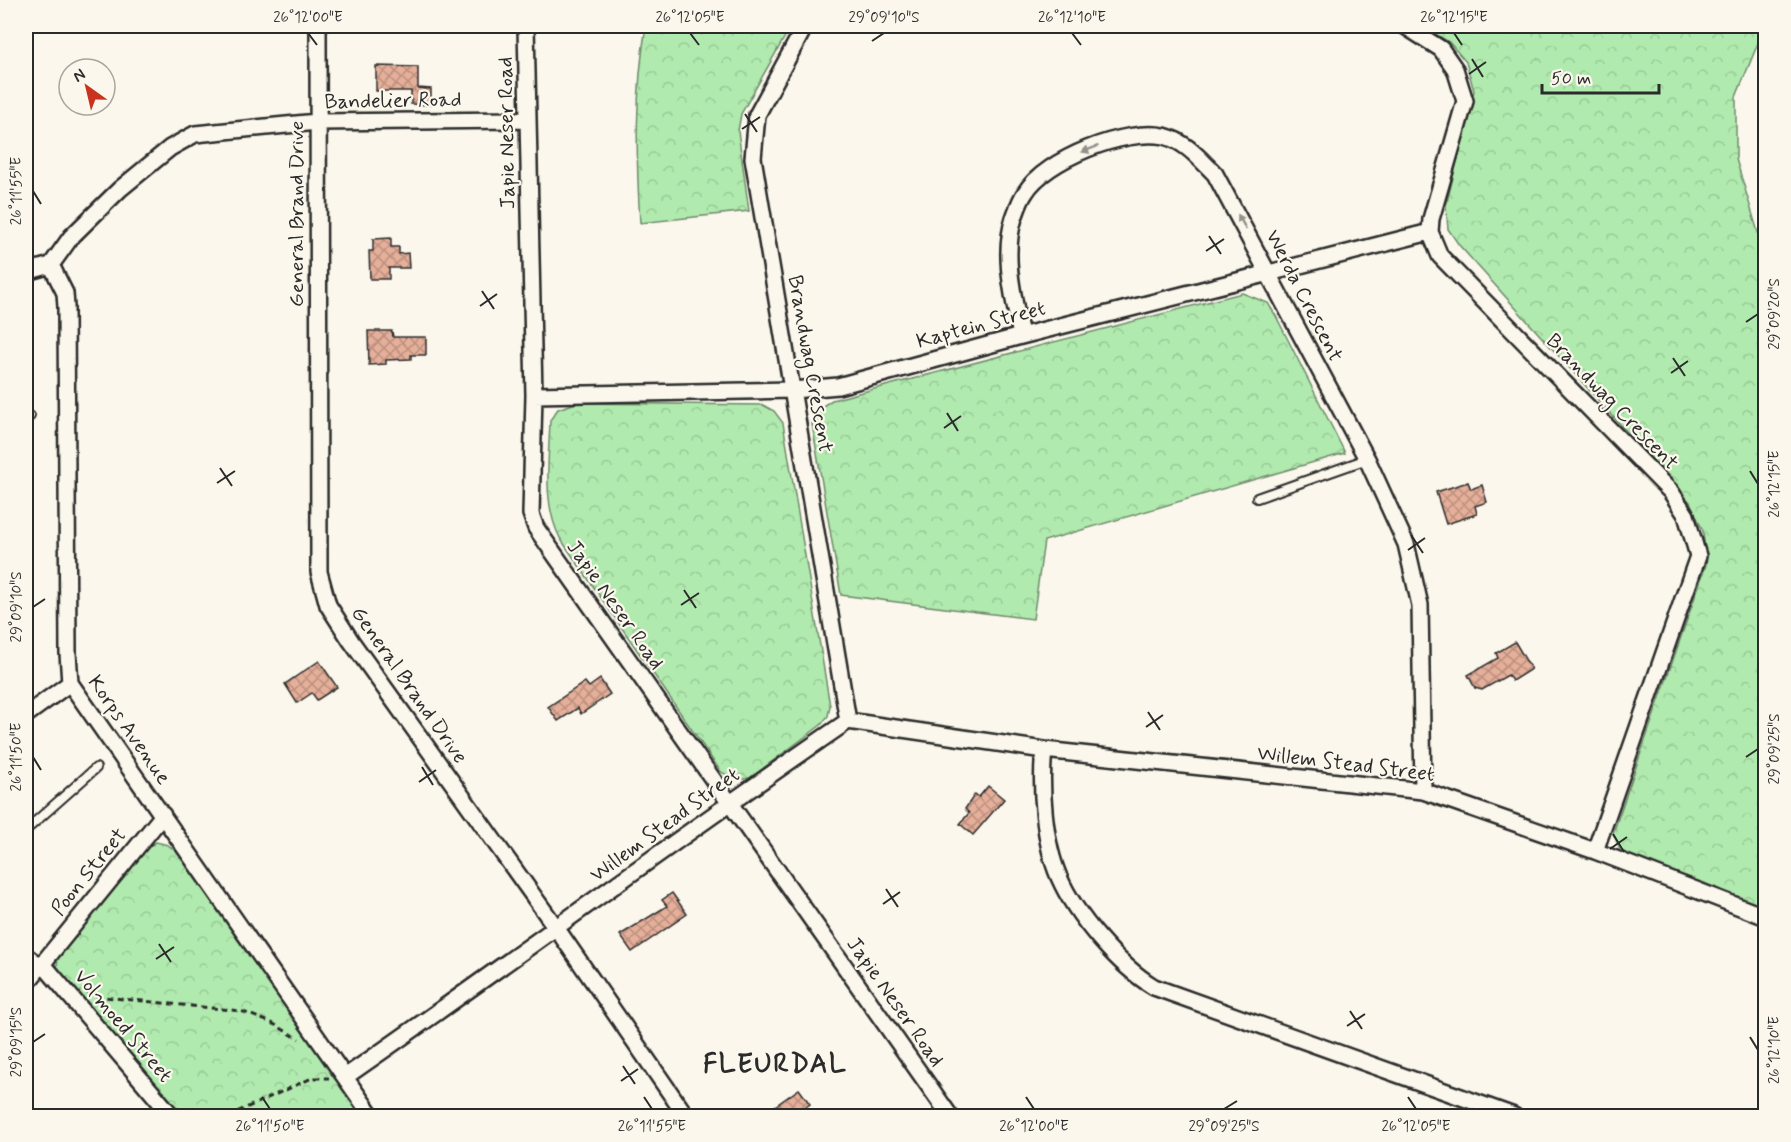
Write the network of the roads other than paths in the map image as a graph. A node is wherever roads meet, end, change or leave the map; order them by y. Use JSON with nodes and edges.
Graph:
{"nodes":[{"id":1,"x":318,"y":26,"type":"edge"},
{"id":2,"x":526,"y":26,"type":"edge"},
{"id":3,"x":805,"y":26,"type":"edge"},
{"id":4,"x":1405,"y":26,"type":"edge"},
{"id":5,"x":527,"y":120,"type":"junction"},
{"id":6,"x":317,"y":122,"type":"junction"},
{"id":7,"x":1430,"y":232,"type":"junction"},
{"id":8,"x":51,"y":265,"type":"junction"},
{"id":9,"x":26,"y":272,"type":"edge"},
{"id":10,"x":1267,"y":274,"type":"junction"},
{"id":11,"x":1021,"y":336,"type":"junction"},
{"id":12,"x":793,"y":390,"type":"junction"},
{"id":13,"x":534,"y":395,"type":"junction"},
{"id":14,"x":1367,"y":459,"type":"junction"},
{"id":15,"x":1257,"y":498,"type":"dead end"},
{"id":16,"x":70,"y":683,"type":"junction"},
{"id":17,"x":26,"y":715,"type":"edge"},
{"id":18,"x":848,"y":721,"type":"junction"},
{"id":19,"x":1044,"y":750,"type":"junction"},
{"id":20,"x":96,"y":768,"type":"dead end"},
{"id":21,"x":1423,"y":791,"type":"junction"},
{"id":22,"x":729,"y":802,"type":"junction"},
{"id":23,"x":163,"y":815,"type":"junction"},
{"id":24,"x":26,"y":830,"type":"edge"},
{"id":25,"x":1595,"y":851,"type":"junction"},
{"id":26,"x":1766,"y":917,"type":"edge"},
{"id":27,"x":557,"y":929,"type":"junction"},
{"id":28,"x":26,"y":951,"type":"edge"},
{"id":29,"x":42,"y":963,"type":"junction"},
{"id":30,"x":26,"y":984,"type":"edge"},
{"id":31,"x":345,"y":1077,"type":"junction"},
{"id":32,"x":172,"y":1116,"type":"edge"},
{"id":33,"x":372,"y":1116,"type":"edge"},
{"id":34,"x":686,"y":1116,"type":"edge"},
{"id":35,"x":950,"y":1116,"type":"edge"},
{"id":36,"x":1514,"y":1116,"type":"edge"}],
"edges":[{"from":1,"to":6,"type":"street","name":"General Brand Drive"},
{"from":2,"to":5,"type":"street","name":"Japie Neser Road"},
{"from":3,"to":12,"type":"street","name":"Brandwag Crescent"},
{"from":4,"to":7,"type":"street"},
{"from":5,"to":6,"type":"street","name":"Bandelier Road"},
{"from":5,"to":13,"type":"street","name":"Japie Neser Road"},
{"from":6,"to":8,"type":"street","name":"Bandelier Road"},
{"from":6,"to":27,"type":"street","name":"General Brand Drive"},
{"from":7,"to":10,"type":"street","name":"Kaptein Street"},
{"from":7,"to":25,"type":"street","name":"Brandwag Crescent"},
{"from":8,"to":9,"type":"street"},
{"from":8,"to":16,"type":"street","name":"Korps Avenue"},
{"from":10,"to":11,"type":"street","name":"Kaptein Street"},
{"from":10,"to":11,"type":"street","name":"Werda Crescent","one_way":true},
{"from":10,"to":14,"type":"street","name":"Werda Crescent"},
{"from":11,"to":12,"type":"street","name":"Kaptein Street"},
{"from":12,"to":13,"type":"street","name":"Kaptein Street"},
{"from":12,"to":18,"type":"street","name":"Brandwag Crescent"},
{"from":13,"to":22,"type":"street","name":"Japie Neser Road"},
{"from":14,"to":15,"type":"lane"},
{"from":14,"to":21,"type":"street","name":"Werda Crescent"},
{"from":16,"to":17,"type":"street"},
{"from":16,"to":23,"type":"street","name":"Korps Avenue"},
{"from":18,"to":19,"type":"street","name":"Willem Stead Street"},
{"from":18,"to":22,"type":"street","name":"Willem Stead Street"},
{"from":19,"to":21,"type":"street","name":"Willem Stead Street"},
{"from":19,"to":36,"type":"street"},
{"from":20,"to":24,"type":"lane"},
{"from":21,"to":25,"type":"street","name":"Willem Stead Street"},
{"from":22,"to":27,"type":"street","name":"Willem Stead Street"},
{"from":22,"to":35,"type":"street","name":"Japie Neser Road"},
{"from":23,"to":29,"type":"street","name":"Poon Street"},
{"from":23,"to":31,"type":"street","name":"Korps Avenue"},
{"from":25,"to":26,"type":"street","name":"Willem Stead Street"},
{"from":27,"to":31,"type":"street","name":"Willem Stead Street"},
{"from":27,"to":34,"type":"street","name":"General Brand Drive"},
{"from":28,"to":29,"type":"lane"},
{"from":29,"to":30,"type":"street","name":"Poon Street"},
{"from":29,"to":32,"type":"street","name":"Volmoed Street"},
{"from":31,"to":33,"type":"street","name":"Korps Avenue"}]}
